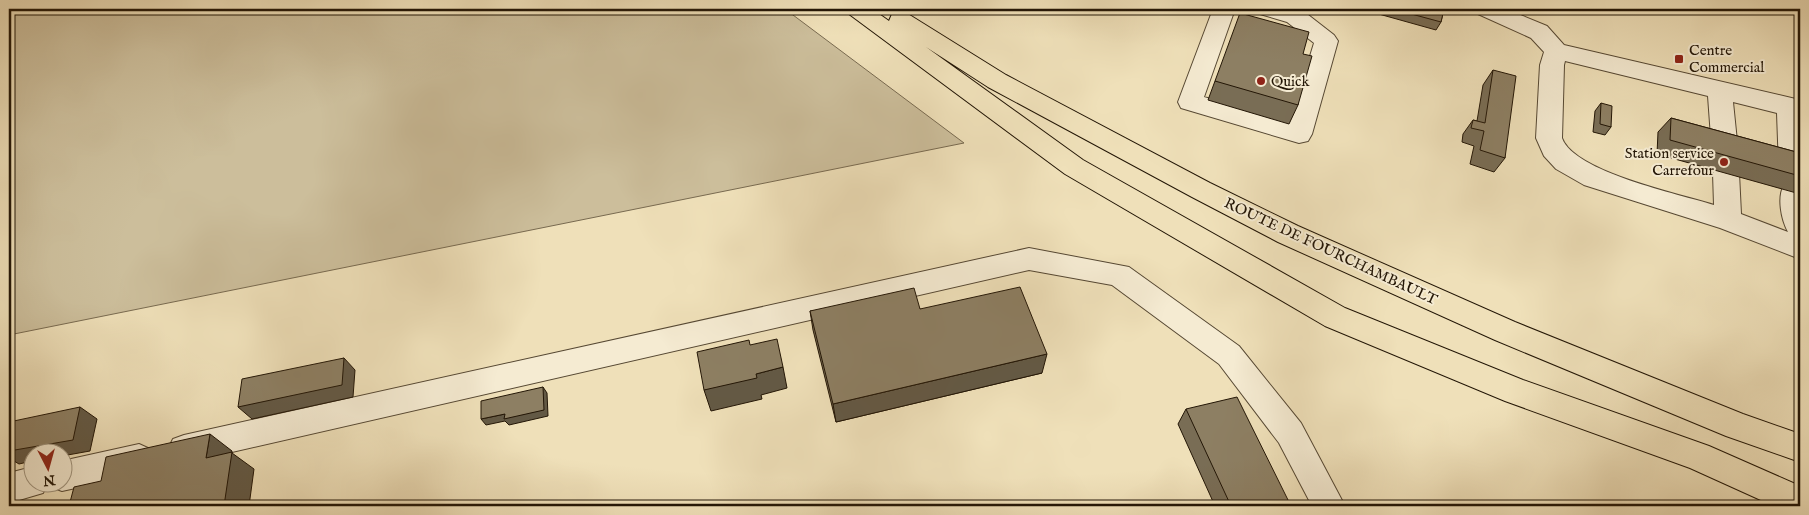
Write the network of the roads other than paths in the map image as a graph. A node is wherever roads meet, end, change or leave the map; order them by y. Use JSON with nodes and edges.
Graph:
{"nodes":[{"id":1,"x":857,"y":9,"type":"edge"},
{"id":2,"x":884,"y":9,"type":"edge"},
{"id":3,"x":1224,"y":9,"type":"edge"},
{"id":4,"x":1268,"y":9,"type":"edge"},
{"id":5,"x":1486,"y":9,"type":"edge"},
{"id":6,"x":1296,"y":13,"type":"edge"},
{"id":7,"x":1556,"y":51,"type":"junction"},
{"id":8,"x":1720,"y":90,"type":"junction"},
{"id":9,"x":1794,"y":108,"type":"edge"},
{"id":10,"x":1728,"y":220,"type":"junction"},
{"id":11,"x":1800,"y":228,"type":"edge"},
{"id":12,"x":1800,"y":248,"type":"edge"},
{"id":13,"x":1800,"y":448,"type":"edge"},
{"id":14,"x":72,"y":474,"type":"edge"},
{"id":15,"x":22,"y":485,"type":"edge"},
{"id":16,"x":9,"y":488,"type":"edge"},
{"id":17,"x":1800,"y":502,"type":"edge"},
{"id":18,"x":1329,"y":506,"type":"edge"}],
"edges":[{"from":1,"to":17,"type":"main road"},
{"from":2,"to":13,"type":"main road","name":"ROUTE DE FOURCHAMBAULT"},
{"from":3,"to":6,"type":"street"},
{"from":4,"to":6,"type":"street"},
{"from":5,"to":7,"type":"street"},
{"from":7,"to":8,"type":"street"},
{"from":7,"to":10,"type":"street"},
{"from":8,"to":9,"type":"street"},
{"from":8,"to":10,"type":"street"},
{"from":9,"to":11,"type":"street"},
{"from":10,"to":12,"type":"street"},
{"from":14,"to":18,"type":"street"},
{"from":15,"to":16,"type":"street"}]}
